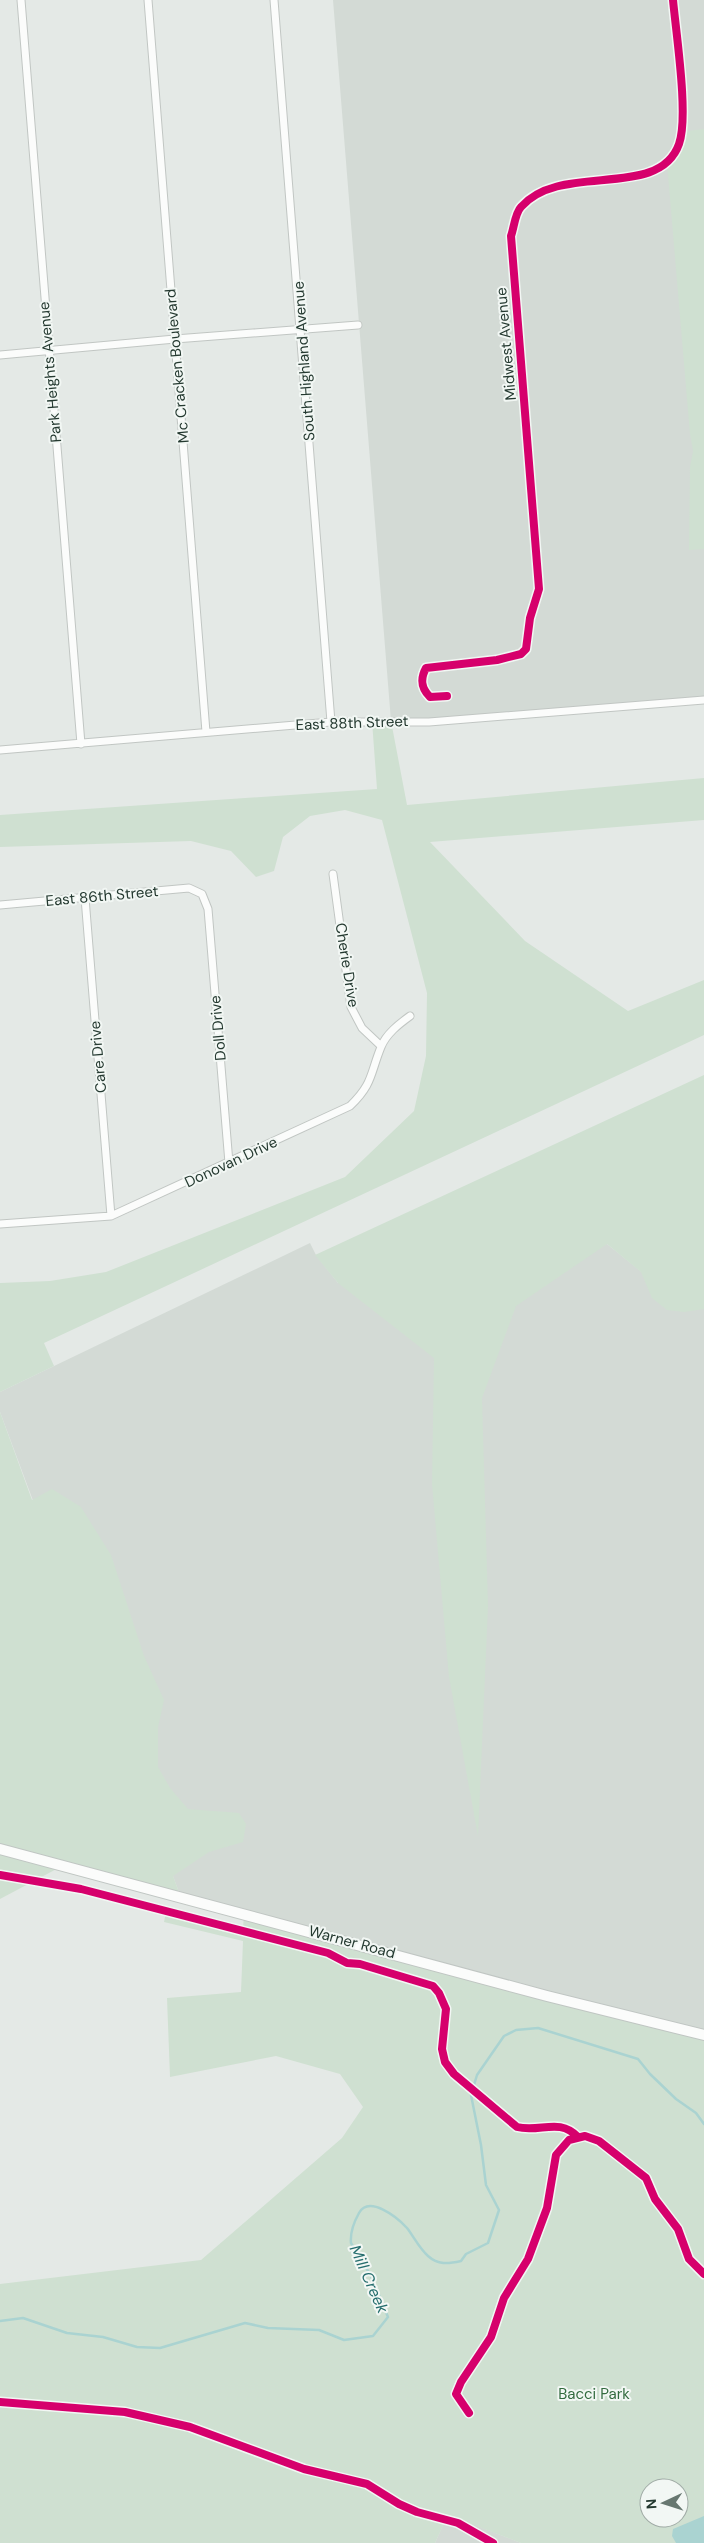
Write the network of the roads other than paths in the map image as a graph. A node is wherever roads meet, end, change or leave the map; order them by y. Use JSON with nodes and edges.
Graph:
{"nodes":[{"id":1,"x":21,"y":0,"type":"edge"},
{"id":2,"x":148,"y":0,"type":"edge"},
{"id":3,"x":274,"y":0,"type":"edge"},
{"id":4,"x":673,"y":0,"type":"edge"},
{"id":5,"x":358,"y":325,"type":"dead end"},
{"id":6,"x":302,"y":330,"type":"junction"},
{"id":7,"x":175,"y":339,"type":"junction"},
{"id":8,"x":48,"y":352,"type":"junction"},
{"id":9,"x":0,"y":356,"type":"edge"},
{"id":10,"x":447,"y":696,"type":"dead end"},
{"id":11,"x":704,"y":700,"type":"edge"},
{"id":12,"x":331,"y":722,"type":"junction"},
{"id":13,"x":206,"y":732,"type":"junction"},
{"id":14,"x":81,"y":744,"type":"junction"},
{"id":15,"x":0,"y":750,"type":"edge"},
{"id":16,"x":333,"y":874,"type":"dead end"},
{"id":17,"x":202,"y":894,"type":"joint"},
{"id":18,"x":85,"y":898,"type":"junction"},
{"id":19,"x":0,"y":905,"type":"edge"},
{"id":20,"x":410,"y":1016,"type":"dead end"},
{"id":21,"x":381,"y":1046,"type":"junction"},
{"id":22,"x":229,"y":1163,"type":"junction"},
{"id":23,"x":111,"y":1216,"type":"junction"},
{"id":24,"x":0,"y":1224,"type":"edge"},
{"id":25,"x":0,"y":1849,"type":"edge"},
{"id":26,"x":704,"y":2035,"type":"edge"}],
"edges":[{"from":1,"to":8,"type":"street","name":"Park Heights Avenue"},
{"from":2,"to":7,"type":"street","name":"Mc Cracken Boulevard"},
{"from":3,"to":6,"type":"street","name":"South Highland Avenue"},
{"from":4,"to":10,"type":"street","name":"Midwest Avenue"},
{"from":5,"to":6,"type":"street"},
{"from":6,"to":7,"type":"street"},
{"from":6,"to":12,"type":"street","name":"South Highland Avenue"},
{"from":7,"to":8,"type":"street"},
{"from":7,"to":13,"type":"street","name":"Mc Cracken Boulevard"},
{"from":8,"to":9,"type":"street"},
{"from":8,"to":14,"type":"street","name":"Park Heights Avenue"},
{"from":11,"to":12,"type":"street","name":"East 88th Street"},
{"from":12,"to":13,"type":"street","name":"East 88th Street"},
{"from":13,"to":14,"type":"street","name":"East 88th Street"},
{"from":14,"to":15,"type":"street","name":"East 88th Street"},
{"from":16,"to":21,"type":"street","name":"Cherie Drive"},
{"from":17,"to":18,"type":"street","name":"East 86th Street"},
{"from":17,"to":22,"type":"street","name":"Doll Drive"},
{"from":18,"to":19,"type":"street","name":"East 86th Street"},
{"from":18,"to":23,"type":"street","name":"Care Drive"},
{"from":20,"to":21,"type":"street","name":"Donovan Drive"},
{"from":21,"to":22,"type":"street","name":"Donovan Drive"},
{"from":22,"to":23,"type":"street","name":"Donovan Drive"},
{"from":23,"to":24,"type":"street","name":"Donovan Drive"},
{"from":25,"to":26,"type":"main road","name":"Warner Road"}]}
